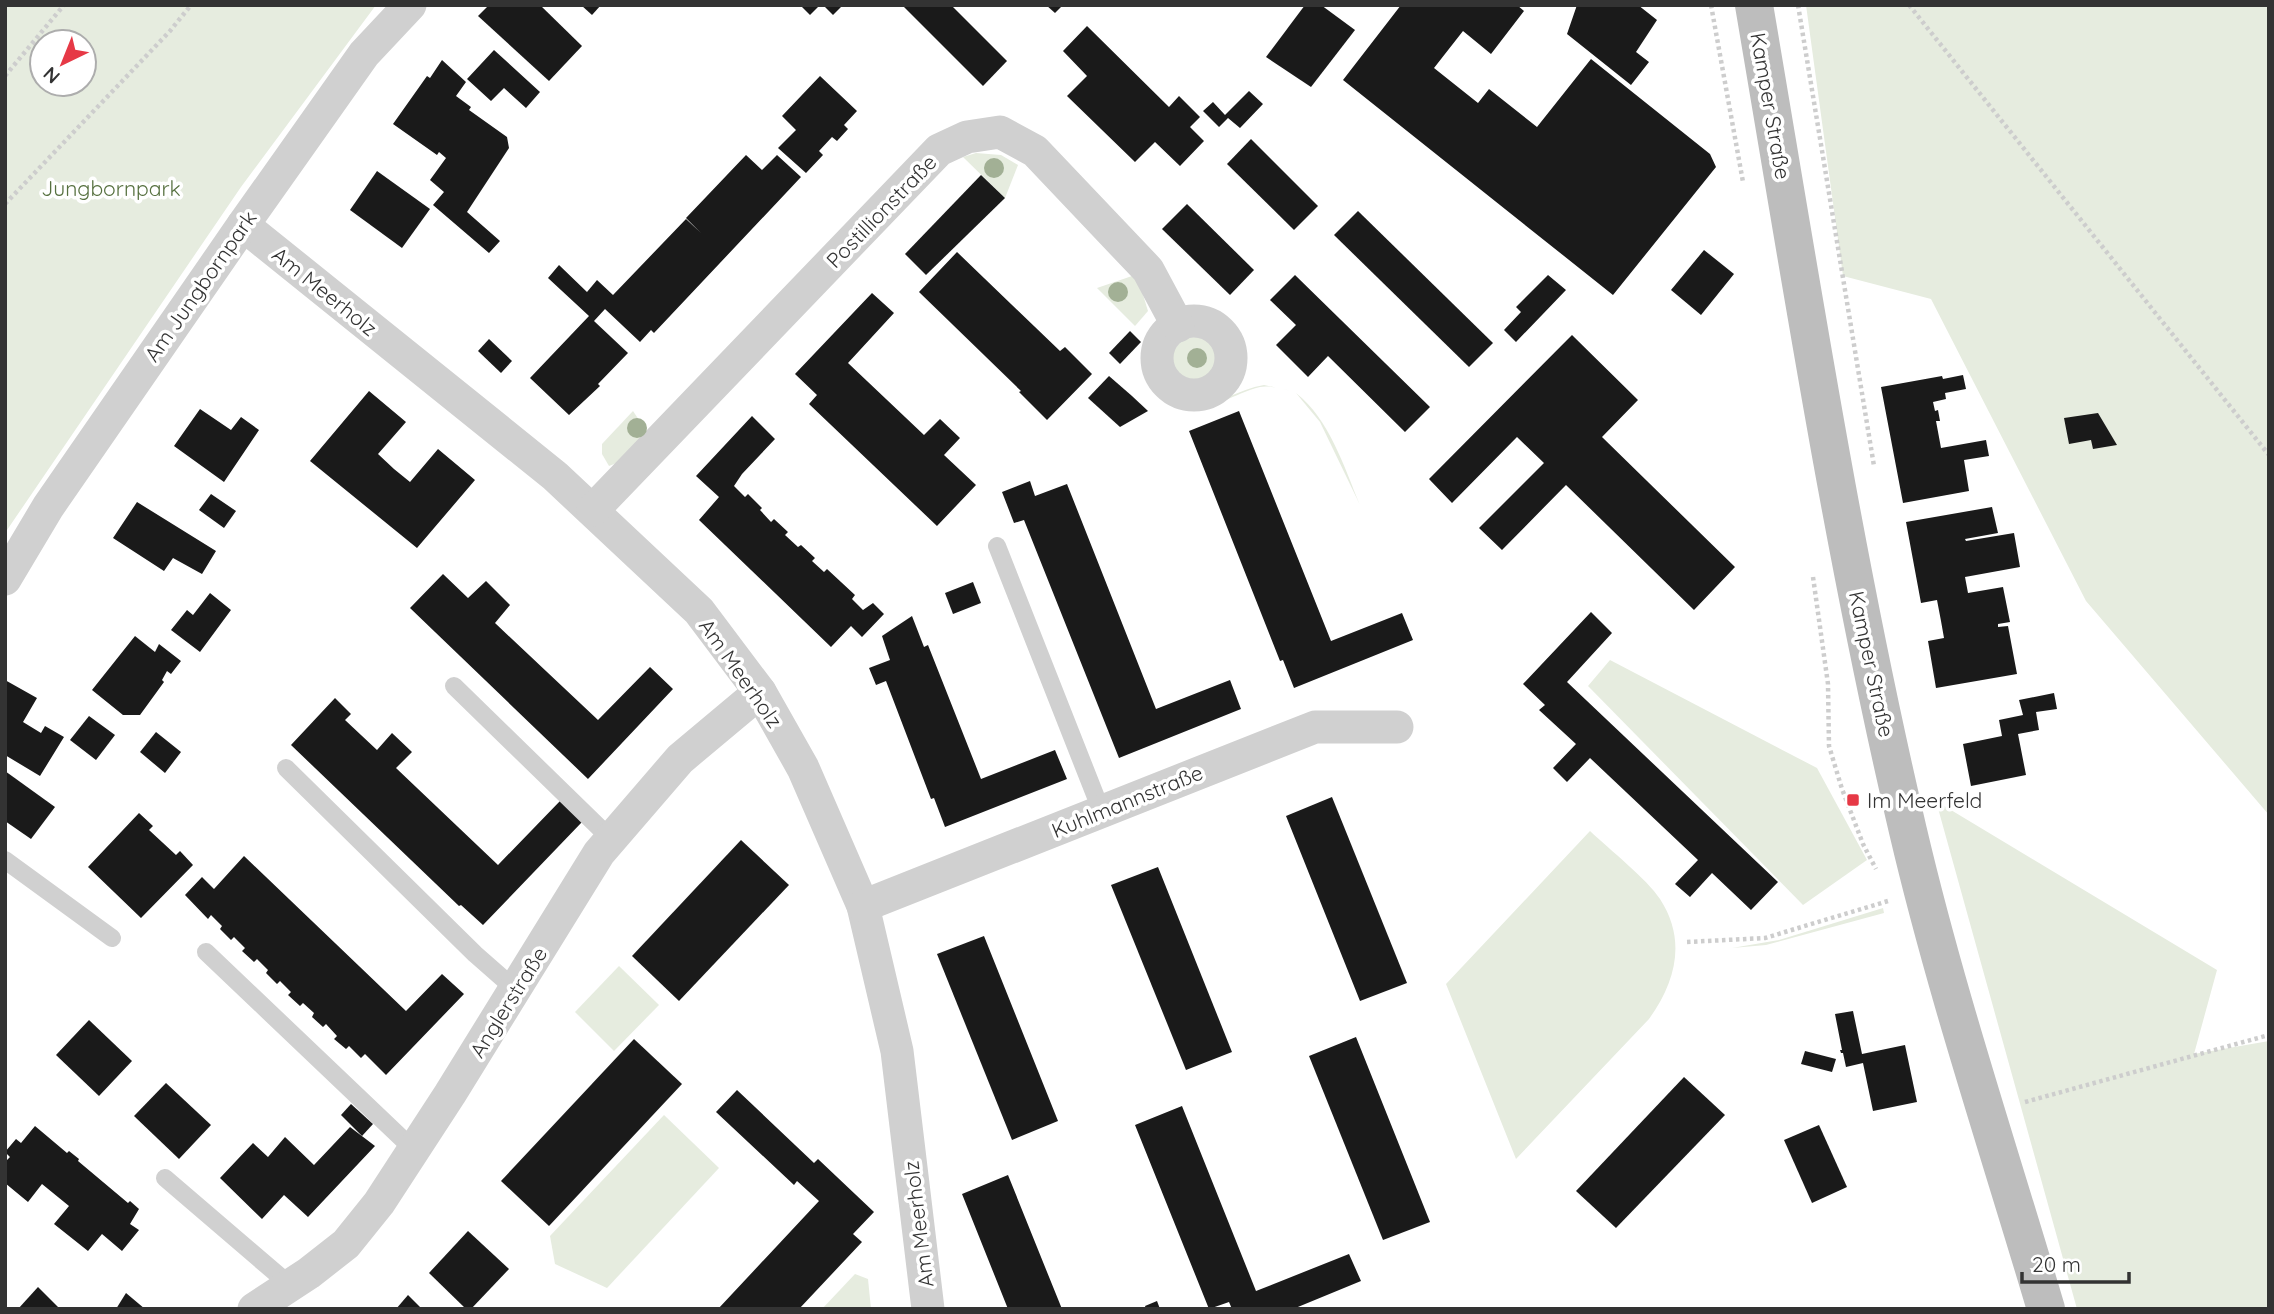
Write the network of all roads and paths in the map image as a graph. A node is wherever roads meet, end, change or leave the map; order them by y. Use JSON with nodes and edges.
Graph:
{"nodes":[{"id":1,"x":64,"y":5,"type":"edge"},
{"id":2,"x":191,"y":5,"type":"edge"},
{"id":3,"x":410,"y":5,"type":"edge"},
{"id":4,"x":1754,"y":5,"type":"edge"},
{"id":5,"x":1798,"y":5,"type":"edge"},
{"id":6,"x":1909,"y":5,"type":"edge"},
{"id":7,"x":5,"y":76,"type":"edge"},
{"id":8,"x":5,"y":204,"type":"edge"},
{"id":9,"x":243,"y":225,"type":"junction"},
{"id":10,"x":1178,"y":326,"type":"dead end"},
{"id":11,"x":2269,"y":455,"type":"edge"},
{"id":12,"x":1875,"y":471,"type":"dead end"},
{"id":13,"x":593,"y":510,"type":"junction"},
{"id":14,"x":997,"y":545,"type":"dead end"},
{"id":15,"x":5,"y":579,"type":"edge"},
{"id":16,"x":454,"y":686,"type":"dead end"},
{"id":17,"x":760,"y":692,"type":"junction"},
{"id":18,"x":1397,"y":727,"type":"dead end"},
{"id":19,"x":286,"y":768,"type":"dead end"},
{"id":20,"x":1101,"y":810,"type":"junction"},
{"id":21,"x":611,"y":839,"type":"junction"},
{"id":22,"x":5,"y":860,"type":"edge"},
{"id":23,"x":1892,"y":900,"type":"dead end"},
{"id":24,"x":863,"y":906,"type":"junction"},
{"id":25,"x":112,"y":938,"type":"dead end"},
{"id":26,"x":1687,"y":942,"type":"dead end"},
{"id":27,"x":206,"y":953,"type":"dead end"},
{"id":28,"x":516,"y":990,"type":"junction"},
{"id":29,"x":2269,"y":1035,"type":"edge"},
{"id":30,"x":1988,"y":1114,"type":"junction"},
{"id":31,"x":414,"y":1150,"type":"junction"},
{"id":32,"x":165,"y":1178,"type":"dead end"},
{"id":33,"x":291,"y":1286,"type":"junction"},
{"id":34,"x":254,"y":1309,"type":"edge"},
{"id":35,"x":928,"y":1309,"type":"edge"},
{"id":36,"x":2046,"y":1309,"type":"edge"}],
"edges":[{"from":1,"to":7,"type":"path"},
{"from":2,"to":8,"type":"path"},
{"from":3,"to":9,"type":"street","name":"Am Jungbornpark"},
{"from":4,"to":30,"type":"main road","name":"Kamper Straße"},
{"from":5,"to":12,"type":"path"},
{"from":6,"to":11,"type":"path"},
{"from":9,"to":13,"type":"street","name":"Am Meerholz"},
{"from":9,"to":15,"type":"street","name":"Am Jungbornpark"},
{"from":10,"to":13,"type":"street","name":"Postillionstraße"},
{"from":13,"to":17,"type":"street","name":"Am Meerholz"},
{"from":14,"to":20,"type":"lane"},
{"from":16,"to":21,"type":"lane"},
{"from":17,"to":21,"type":"street","name":"Anglerstraße"},
{"from":17,"to":24,"type":"street","name":"Am Meerholz"},
{"from":18,"to":20,"type":"street","name":"Kuhlmannstraße"},
{"from":19,"to":28,"type":"lane"},
{"from":20,"to":24,"type":"street","name":"Kuhlmannstraße"},
{"from":21,"to":28,"type":"street","name":"Anglerstraße"},
{"from":22,"to":25,"type":"lane"},
{"from":23,"to":26,"type":"path"},
{"from":24,"to":35,"type":"street","name":"Am Meerholz"},
{"from":27,"to":31,"type":"lane"},
{"from":28,"to":31,"type":"street","name":"Anglerstraße"},
{"from":29,"to":30,"type":"path"},
{"from":30,"to":36,"type":"main road","name":"Kamper Straße"},
{"from":31,"to":33,"type":"street","name":"Anglerstraße"},
{"from":32,"to":33,"type":"lane"},
{"from":33,"to":34,"type":"street","name":"Anglerstraße"}]}
